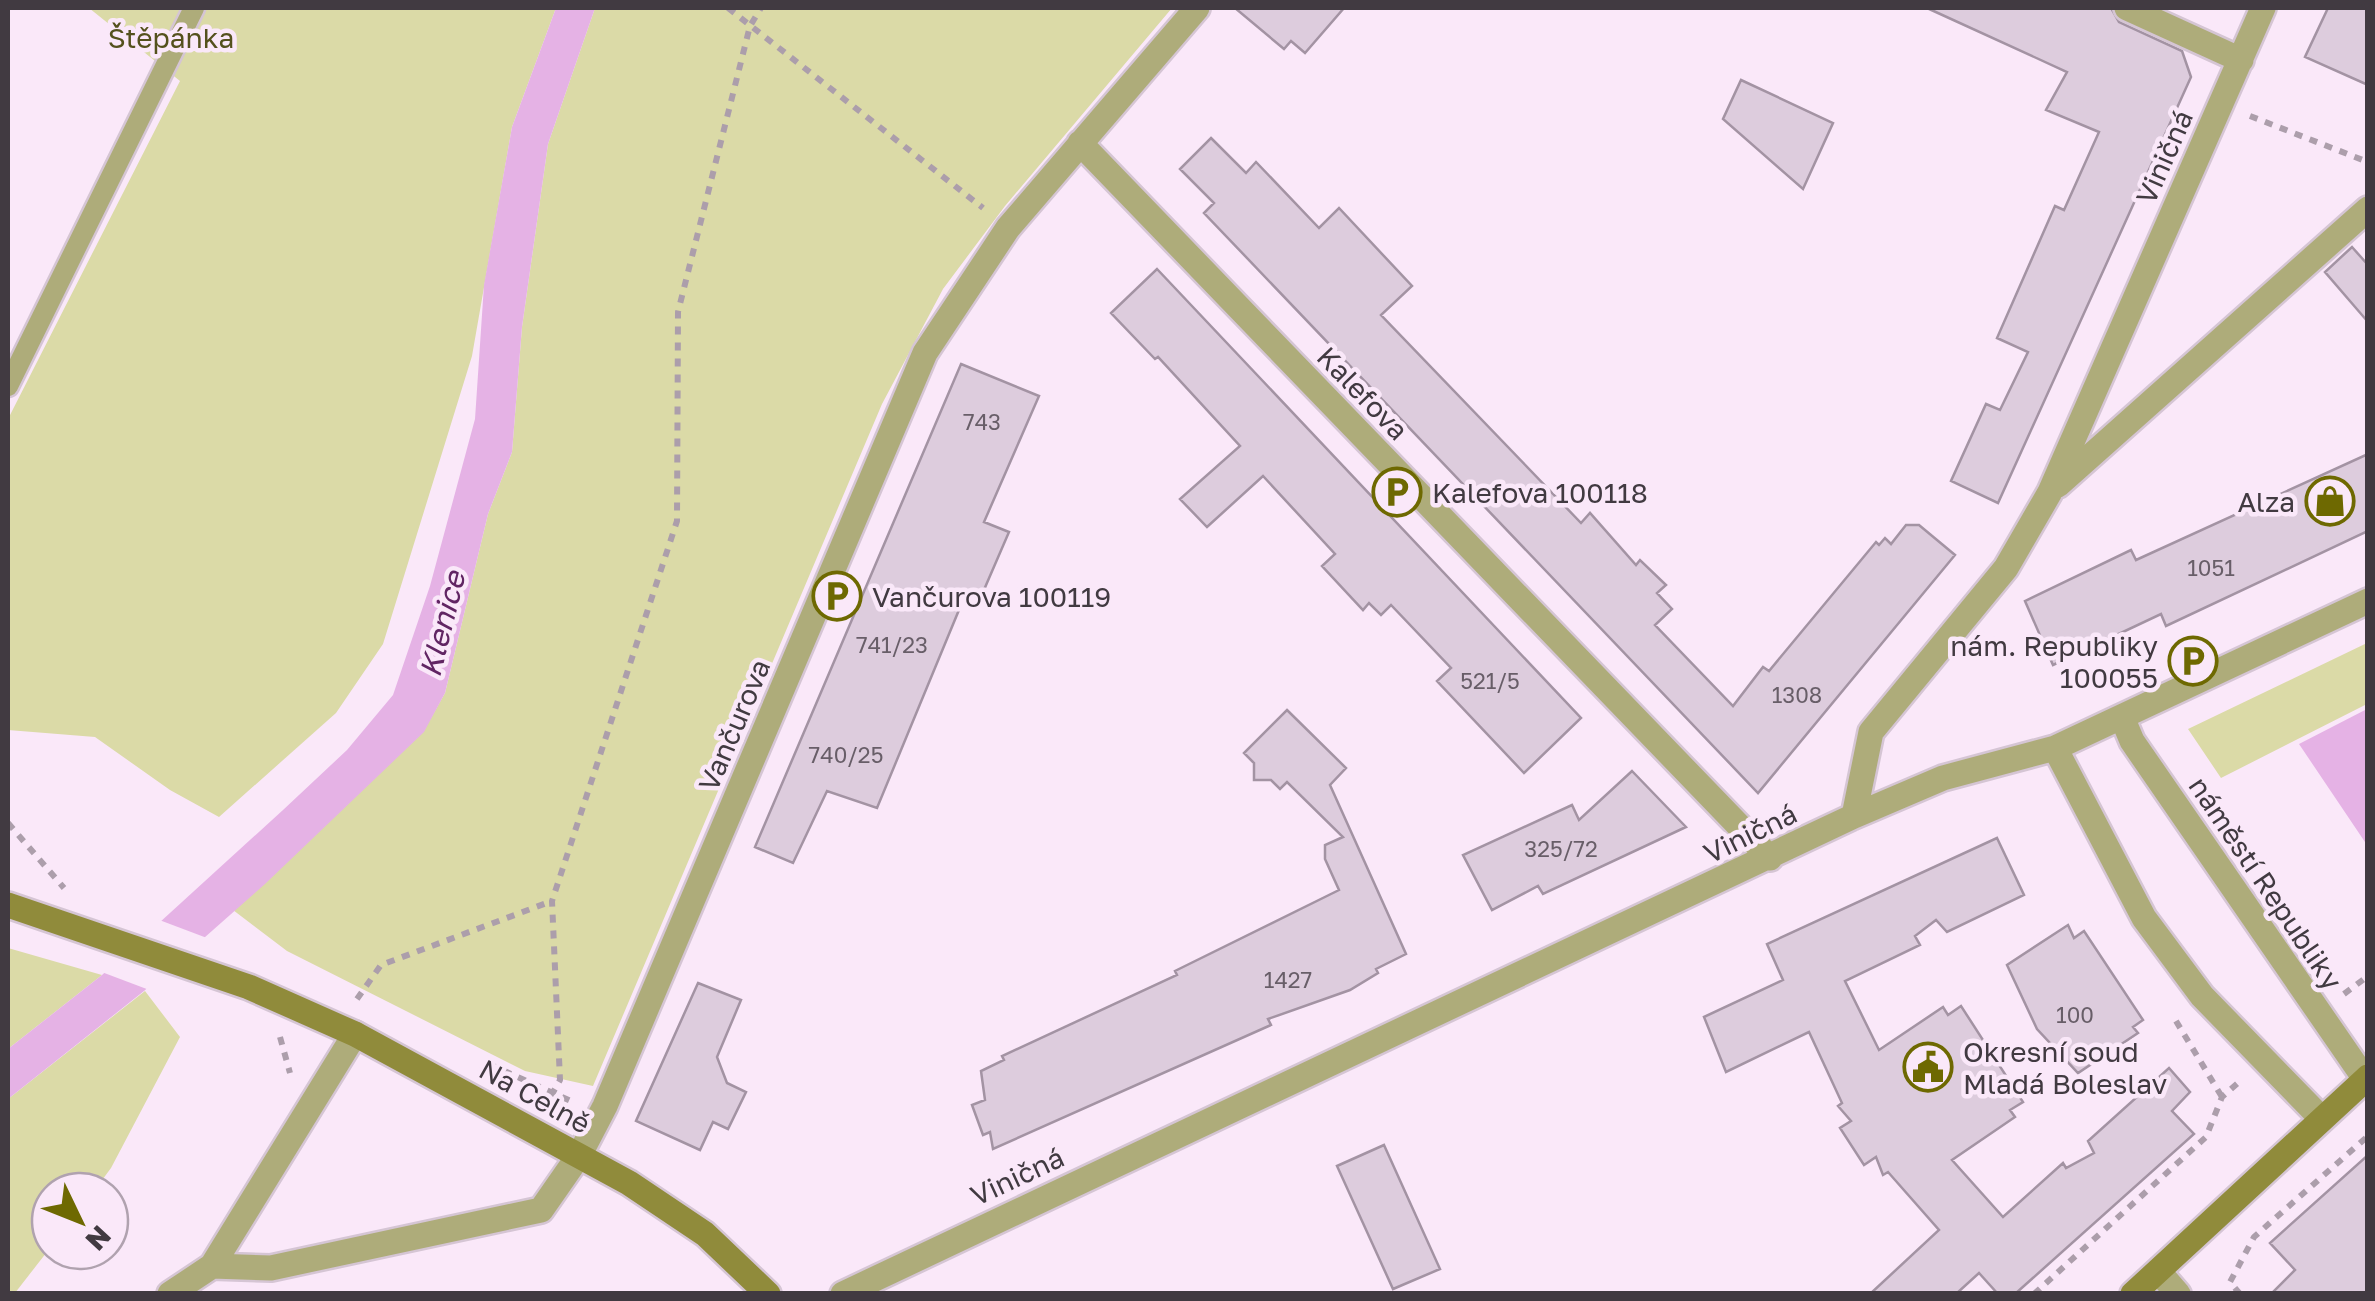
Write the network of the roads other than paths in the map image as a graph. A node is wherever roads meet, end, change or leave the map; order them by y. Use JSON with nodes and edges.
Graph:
{"nodes":[{"id":1,"x":194,"y":8,"type":"edge"},
{"id":2,"x":1197,"y":8,"type":"edge"},
{"id":3,"x":2127,"y":8,"type":"edge"},
{"id":4,"x":2264,"y":8,"type":"edge"},
{"id":5,"x":2240,"y":60,"type":"junction"},
{"id":6,"x":1080,"y":142,"type":"junction"},
{"id":7,"x":2368,"y":210,"type":"edge"},
{"id":8,"x":8,"y":386,"type":"edge"},
{"id":9,"x":2050,"y":492,"type":"junction"},
{"id":10,"x":2368,"y":601,"type":"edge"},
{"id":11,"x":2122,"y":718,"type":"junction"},
{"id":12,"x":2055,"y":748,"type":"junction"},
{"id":13,"x":1854,"y":816,"type":"junction"},
{"id":14,"x":1770,"y":858,"type":"junction"},
{"id":15,"x":8,"y":905,"type":"edge"},
{"id":16,"x":355,"y":1034,"type":"junction"},
{"id":17,"x":2366,"y":1078,"type":"edge"},
{"id":18,"x":2321,"y":1118,"type":"junction"},
{"id":19,"x":580,"y":1154,"type":"junction"},
{"id":20,"x":212,"y":1266,"type":"junction"},
{"id":21,"x":2159,"y":1272,"type":"junction"},
{"id":22,"x":170,"y":1294,"type":"edge"},
{"id":23,"x":768,"y":1294,"type":"edge"},
{"id":24,"x":843,"y":1294,"type":"edge"},
{"id":25,"x":2133,"y":1294,"type":"edge"},
{"id":26,"x":2178,"y":1294,"type":"edge"}],
"edges":[{"from":1,"to":8,"type":"lane"},
{"from":2,"to":6,"type":"street","name":"Vančurova"},
{"from":3,"to":5,"type":"street"},
{"from":4,"to":5,"type":"street","name":"Viničná"},
{"from":5,"to":9,"type":"street","name":"Viničná"},
{"from":6,"to":14,"type":"street","name":"Kalefova"},
{"from":6,"to":19,"type":"street","name":"Vančurova"},
{"from":7,"to":9,"type":"street"},
{"from":9,"to":13,"type":"street","name":"Viničná"},
{"from":10,"to":11,"type":"street"},
{"from":11,"to":12,"type":"street"},
{"from":11,"to":17,"type":"street","name":"náměstí Republiky"},
{"from":12,"to":13,"type":"street"},
{"from":12,"to":18,"type":"street"},
{"from":13,"to":14,"type":"street","name":"Viničná"},
{"from":14,"to":24,"type":"street","name":"Viničná"},
{"from":15,"to":16,"type":"street","name":"Na Celně"},
{"from":16,"to":19,"type":"street","name":"Na Celně"},
{"from":16,"to":20,"type":"street"},
{"from":17,"to":18,"type":"street","name":"náměstí Republiky"},
{"from":18,"to":21,"type":"street","name":"náměstí Republiky"},
{"from":19,"to":20,"type":"street","name":"Vančurova"},
{"from":19,"to":23,"type":"street","name":"Na Celně"},
{"from":20,"to":22,"type":"street"},
{"from":21,"to":25,"type":"street","name":"náměstí Republiky"},
{"from":21,"to":26,"type":"street"}]}
